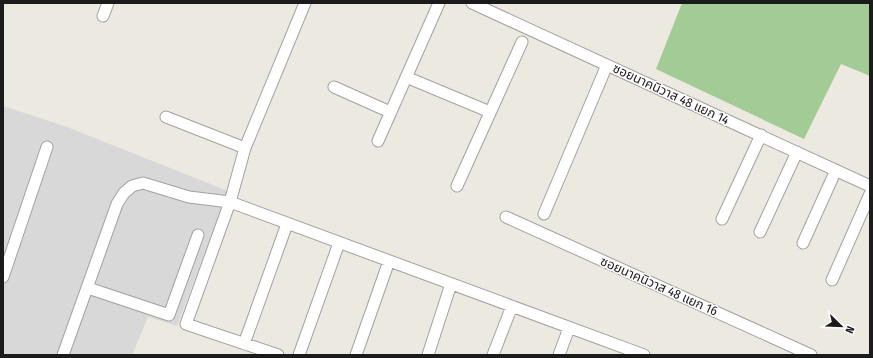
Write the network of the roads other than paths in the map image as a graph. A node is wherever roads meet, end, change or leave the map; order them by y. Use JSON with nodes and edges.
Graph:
{"nodes":[{"id":1,"x":108,"y":3,"type":"edge"},
{"id":2,"x":305,"y":3,"type":"edge"},
{"id":3,"x":439,"y":3,"type":"edge"},
{"id":4,"x":472,"y":3,"type":"edge"},
{"id":5,"x":103,"y":16,"type":"dead end"},
{"id":6,"x":522,"y":42,"type":"dead end"},
{"id":7,"x":607,"y":65,"type":"junction"},
{"id":8,"x":406,"y":77,"type":"junction"},
{"id":9,"x":334,"y":87,"type":"dead end"},
{"id":10,"x":390,"y":112,"type":"junction"},
{"id":11,"x":490,"y":112,"type":"junction"},
{"id":12,"x":166,"y":117,"type":"dead end"},
{"id":13,"x":761,"y":135,"type":"junction"},
{"id":14,"x":378,"y":141,"type":"dead end"},
{"id":15,"x":47,"y":147,"type":"dead end"},
{"id":16,"x":245,"y":148,"type":"junction"},
{"id":17,"x":797,"y":152,"type":"junction"},
{"id":18,"x":836,"y":170,"type":"junction"},
{"id":19,"x":457,"y":186,"type":"dead end"},
{"id":20,"x":870,"y":186,"type":"edge"},
{"id":21,"x":870,"y":194,"type":"edge"},
{"id":22,"x":230,"y":202,"type":"junction"},
{"id":23,"x":544,"y":214,"type":"dead end"},
{"id":24,"x":506,"y":217,"type":"dead end"},
{"id":25,"x":722,"y":219,"type":"dead end"},
{"id":26,"x":287,"y":224,"type":"junction"},
{"id":27,"x":760,"y":232,"type":"dead end"},
{"id":28,"x":198,"y":235,"type":"dead end"},
{"id":29,"x":339,"y":243,"type":"junction"},
{"id":30,"x":803,"y":243,"type":"dead end"},
{"id":31,"x":389,"y":261,"type":"junction"},
{"id":32,"x":3,"y":277,"type":"edge"},
{"id":33,"x":832,"y":280,"type":"dead end"},
{"id":34,"x":451,"y":284,"type":"junction"},
{"id":35,"x":88,"y":288,"type":"junction"},
{"id":36,"x":512,"y":306,"type":"junction"},
{"id":37,"x":569,"y":328,"type":"junction"},
{"id":38,"x":244,"y":344,"type":"junction"},
{"id":39,"x":629,"y":352,"type":"edge"},
{"id":40,"x":63,"y":355,"type":"edge"},
{"id":41,"x":278,"y":355,"type":"edge"},
{"id":42,"x":299,"y":355,"type":"edge"},
{"id":43,"x":356,"y":355,"type":"edge"},
{"id":44,"x":428,"y":355,"type":"edge"},
{"id":45,"x":493,"y":355,"type":"edge"},
{"id":46,"x":559,"y":355,"type":"edge"},
{"id":47,"x":644,"y":355,"type":"edge"},
{"id":48,"x":811,"y":355,"type":"edge"}],
"edges":[{"from":1,"to":5,"type":"street"},
{"from":2,"to":16,"type":"street"},
{"from":3,"to":8,"type":"street"},
{"from":4,"to":7,"type":"street","name":"ซอยนาคนิวาส 48 แยก 14"},
{"from":6,"to":11,"type":"street"},
{"from":7,"to":13,"type":"street","name":"ซอยนาคนิวาส 48 แยก 14"},
{"from":7,"to":23,"type":"street"},
{"from":8,"to":10,"type":"street"},
{"from":8,"to":11,"type":"street"},
{"from":9,"to":10,"type":"street"},
{"from":10,"to":14,"type":"street"},
{"from":11,"to":19,"type":"street"},
{"from":12,"to":16,"type":"street"},
{"from":13,"to":17,"type":"street","name":"ซอยนาคนิวาส 48 แยก 14"},
{"from":13,"to":25,"type":"street"},
{"from":15,"to":32,"type":"street"},
{"from":16,"to":22,"type":"street"},
{"from":17,"to":18,"type":"street","name":"ซอยนาคนิวาส 48 แยก 14"},
{"from":17,"to":27,"type":"street"},
{"from":18,"to":20,"type":"street","name":"ซอยนาคนิวาส 48 แยก 14"},
{"from":18,"to":30,"type":"street"},
{"from":21,"to":33,"type":"street"},
{"from":22,"to":26,"type":"street"},
{"from":22,"to":35,"type":"street"},
{"from":22,"to":38,"type":"street"},
{"from":24,"to":48,"type":"street","name":"ซอยนาคนิวาส 48 แยก 16"},
{"from":26,"to":29,"type":"street"},
{"from":26,"to":38,"type":"street"},
{"from":28,"to":35,"type":"street"},
{"from":29,"to":31,"type":"street"},
{"from":29,"to":42,"type":"street"},
{"from":31,"to":34,"type":"street"},
{"from":31,"to":43,"type":"street"},
{"from":34,"to":36,"type":"street"},
{"from":34,"to":44,"type":"street"},
{"from":35,"to":40,"type":"street"},
{"from":36,"to":37,"type":"street"},
{"from":36,"to":45,"type":"street"},
{"from":37,"to":39,"type":"street"},
{"from":37,"to":46,"type":"street"},
{"from":38,"to":41,"type":"street"},
{"from":39,"to":47,"type":"street"}]}
